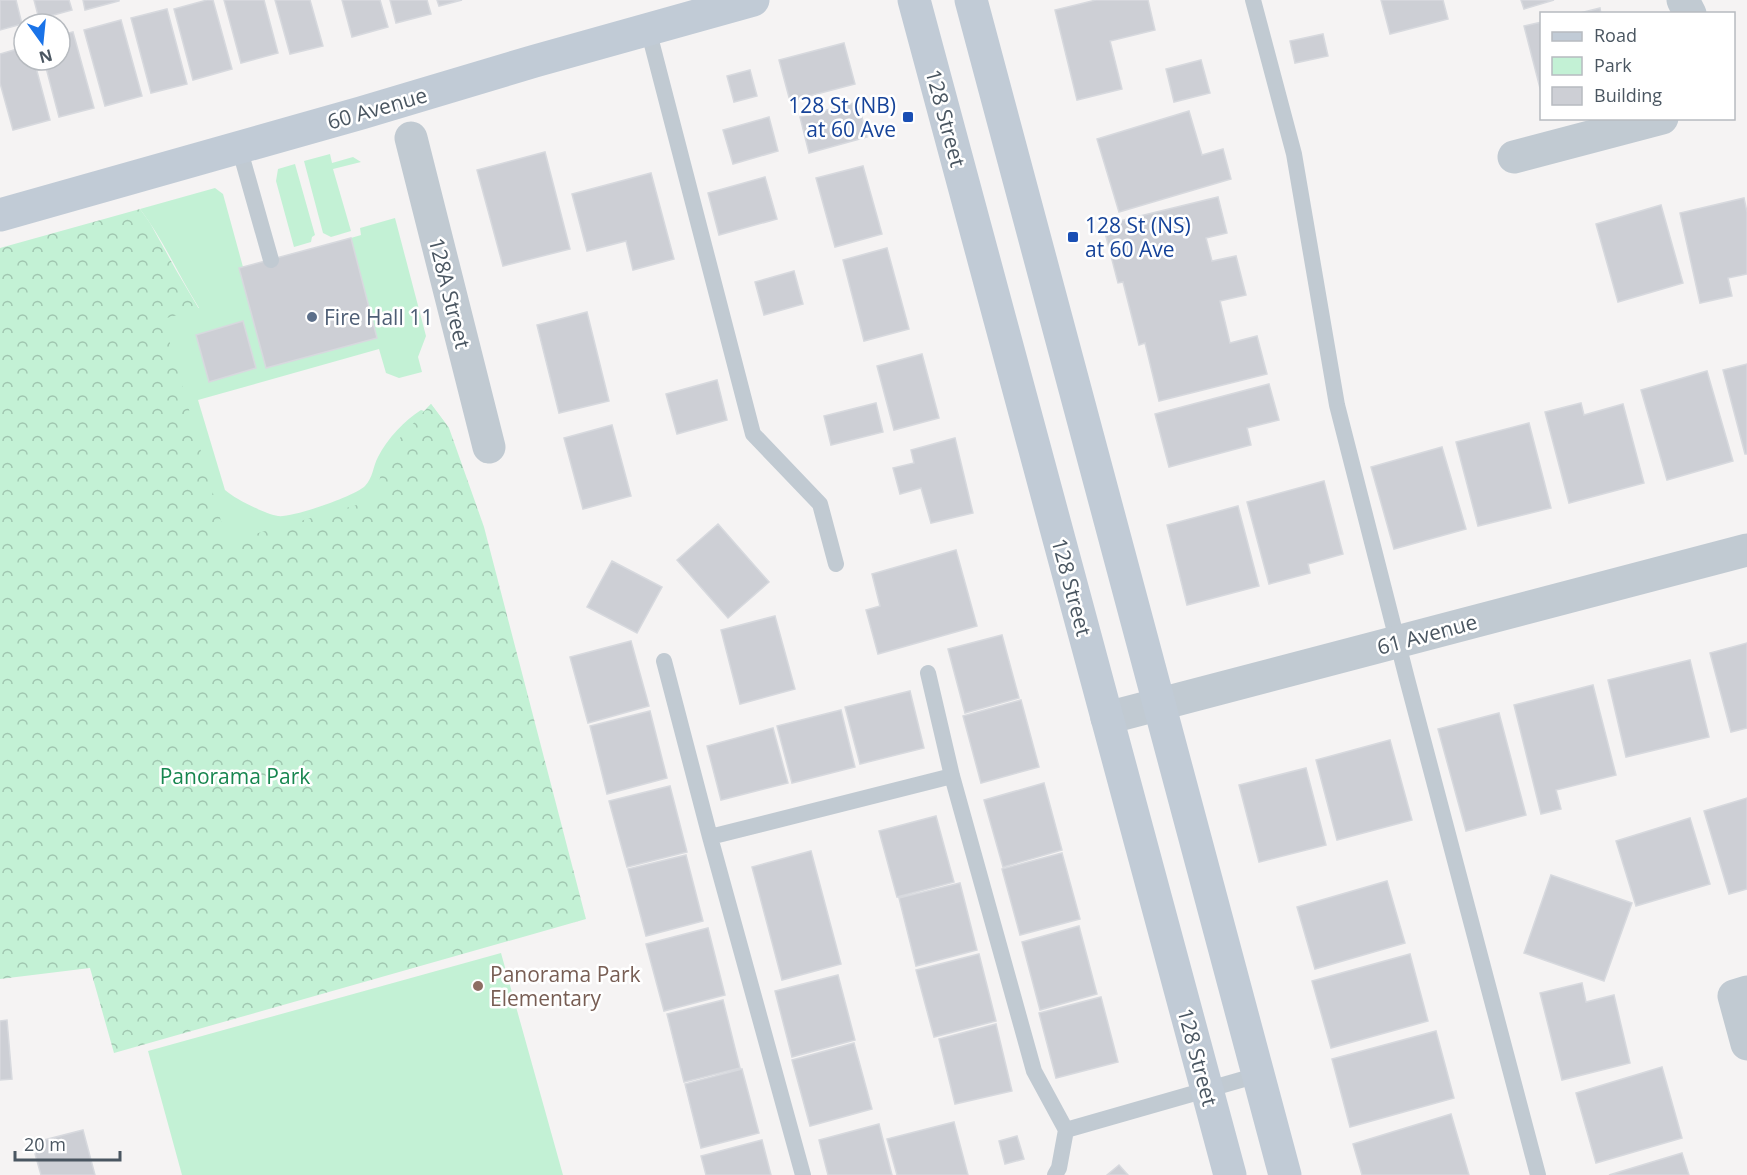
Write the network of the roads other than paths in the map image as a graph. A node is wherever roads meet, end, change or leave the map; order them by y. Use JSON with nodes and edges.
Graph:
{"nodes":[{"id":1,"x":753,"y":0,"type":"edge"},
{"id":2,"x":914,"y":0,"type":"edge"},
{"id":3,"x":971,"y":0,"type":"edge"},
{"id":4,"x":1253,"y":0,"type":"edge"},
{"id":5,"x":648,"y":29,"type":"junction"},
{"id":6,"x":1654,"y":120,"type":"edge"},
{"id":7,"x":411,"y":138,"type":"dead end"},
{"id":8,"x":239,"y":147,"type":"junction"},
{"id":9,"x":1514,"y":157,"type":"dead end"},
{"id":10,"x":0,"y":215,"type":"edge"},
{"id":11,"x":271,"y":260,"type":"dead end"},
{"id":12,"x":489,"y":447,"type":"dead end"},
{"id":13,"x":1747,"y":550,"type":"edge"},
{"id":14,"x":836,"y":564,"type":"dead end"},
{"id":15,"x":1397,"y":642,"type":"junction"},
{"id":16,"x":664,"y":661,"type":"dead end"},
{"id":17,"x":928,"y":673,"type":"dead end"},
{"id":18,"x":1160,"y":705,"type":"junction"},
{"id":19,"x":1107,"y":718,"type":"junction"},
{"id":20,"x":952,"y":776,"type":"junction"},
{"id":21,"x":710,"y":837,"type":"junction"},
{"id":22,"x":1741,"y":994,"type":"edge"},
{"id":23,"x":1747,"y":1044,"type":"edge"},
{"id":24,"x":1258,"y":1075,"type":"junction"},
{"id":25,"x":1207,"y":1090,"type":"junction"},
{"id":26,"x":1066,"y":1130,"type":"junction"},
{"id":27,"x":803,"y":1175,"type":"edge"},
{"id":28,"x":1055,"y":1175,"type":"edge"},
{"id":29,"x":1230,"y":1175,"type":"edge"},
{"id":30,"x":1285,"y":1175,"type":"edge"},
{"id":31,"x":1538,"y":1175,"type":"edge"}],
"edges":[{"from":1,"to":5,"type":"main road","name":"60 Avenue"},
{"from":2,"to":19,"type":"main road","name":"128 Street"},
{"from":3,"to":18,"type":"main road"},
{"from":4,"to":15,"type":"lane"},
{"from":5,"to":8,"type":"main road","name":"60 Avenue"},
{"from":5,"to":14,"type":"lane"},
{"from":6,"to":9,"type":"street"},
{"from":7,"to":12,"type":"street","name":"128A Street"},
{"from":8,"to":10,"type":"main road","name":"60 Avenue"},
{"from":8,"to":11,"type":"lane"},
{"from":13,"to":15,"type":"street","name":"61 Avenue"},
{"from":15,"to":18,"type":"street","name":"61 Avenue"},
{"from":15,"to":31,"type":"lane"},
{"from":16,"to":21,"type":"lane"},
{"from":17,"to":20,"type":"lane"},
{"from":18,"to":19,"type":"street","name":"61 Avenue"},
{"from":18,"to":24,"type":"main road"},
{"from":19,"to":25,"type":"main road","name":"128 Street"},
{"from":20,"to":21,"type":"lane"},
{"from":20,"to":26,"type":"lane"},
{"from":21,"to":27,"type":"lane"},
{"from":22,"to":23,"type":"street"},
{"from":24,"to":25,"type":"lane"},
{"from":24,"to":30,"type":"main road"},
{"from":25,"to":26,"type":"lane"},
{"from":25,"to":29,"type":"main road","name":"128 Street"},
{"from":26,"to":28,"type":"lane"}]}
